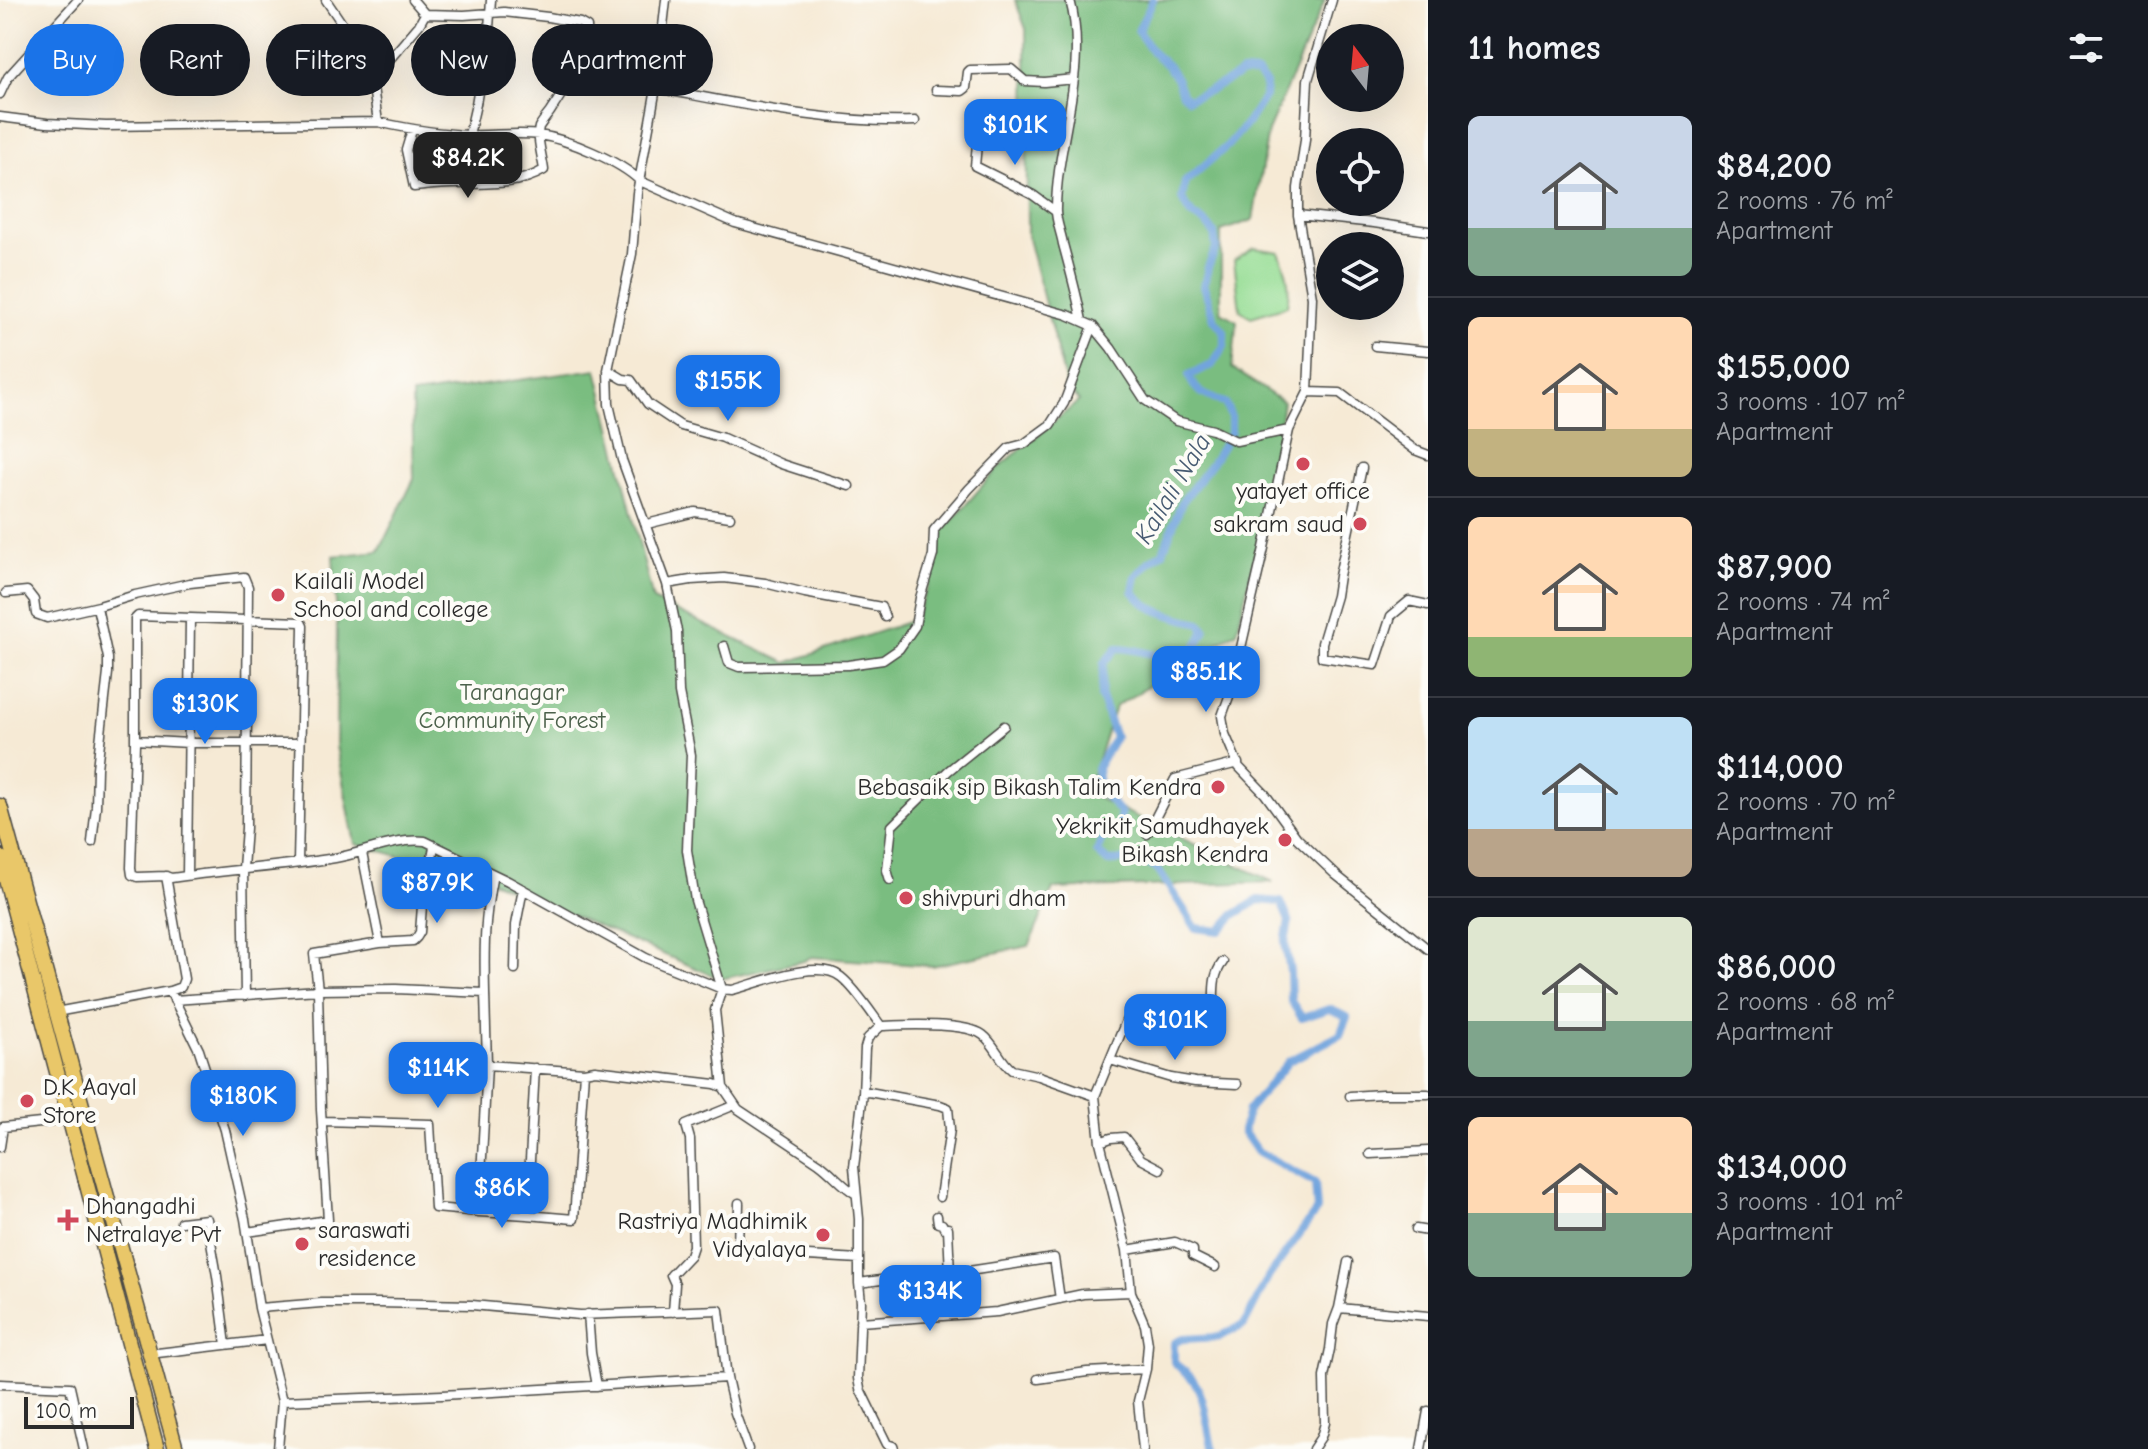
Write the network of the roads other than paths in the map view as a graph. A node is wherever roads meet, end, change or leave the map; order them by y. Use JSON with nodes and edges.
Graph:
{"nodes":[{"id":1,"x":78,"y":0,"type":"edge"},
{"id":2,"x":326,"y":0,"type":"edge"},
{"id":3,"x":413,"y":0,"type":"edge"},
{"id":4,"x":491,"y":0,"type":"edge"},
{"id":5,"x":666,"y":0,"type":"edge"},
{"id":6,"x":1070,"y":0,"type":"edge"},
{"id":7,"x":1332,"y":0,"type":"edge"},
{"id":8,"x":490,"y":13,"type":"junction"},
{"id":9,"x":425,"y":14,"type":"junction"},
{"id":10,"x":342,"y":24,"type":"edge"},
{"id":11,"x":663,"y":24,"type":"edge"},
{"id":12,"x":395,"y":53,"type":"edge"},
{"id":13,"x":1074,"y":79,"type":"junction"},
{"id":14,"x":936,"y":90,"type":"dead end"},
{"id":15,"x":0,"y":94,"type":"edge"},
{"id":16,"x":374,"y":96,"type":"edge"},
{"id":17,"x":655,"y":96,"type":"edge"},
{"id":18,"x":700,"y":96,"type":"edge"},
{"id":19,"x":0,"y":117,"type":"edge"},
{"id":20,"x":915,"y":121,"type":"dead end"},
{"id":21,"x":378,"y":122,"type":"junction"},
{"id":22,"x":979,"y":122,"type":"dead end"},
{"id":23,"x":412,"y":130,"type":"junction"},
{"id":24,"x":469,"y":135,"type":"junction"},
{"id":25,"x":538,"y":135,"type":"junction"},
{"id":26,"x":640,"y":181,"type":"junction"},
{"id":27,"x":1055,"y":211,"type":"junction"},
{"id":28,"x":1298,"y":215,"type":"junction"},
{"id":29,"x":1428,"y":231,"type":"edge"},
{"id":30,"x":1082,"y":321,"type":"junction"},
{"id":31,"x":1093,"y":326,"type":"junction"},
{"id":32,"x":1375,"y":346,"type":"dead end"},
{"id":33,"x":1428,"y":351,"type":"edge"},
{"id":34,"x":608,"y":370,"type":"junction"},
{"id":35,"x":1308,"y":392,"type":"junction"},
{"id":36,"x":1289,"y":430,"type":"junction"},
{"id":37,"x":1428,"y":455,"type":"edge"},
{"id":38,"x":1362,"y":468,"type":"dead end"},
{"id":39,"x":849,"y":486,"type":"dead end"},
{"id":40,"x":730,"y":517,"type":"dead end"},
{"id":41,"x":647,"y":524,"type":"junction"},
{"id":42,"x":667,"y":584,"type":"junction"},
{"id":43,"x":6,"y":593,"type":"dead end"},
{"id":44,"x":1428,"y":605,"type":"edge"},
{"id":45,"x":97,"y":607,"type":"junction"},
{"id":46,"x":885,"y":617,"type":"dead end"},
{"id":47,"x":190,"y":618,"type":"junction"},
{"id":48,"x":248,"y":620,"type":"junction"},
{"id":49,"x":724,"y":646,"type":"dead end"},
{"id":50,"x":1004,"y":726,"type":"dead end"},
{"id":51,"x":135,"y":740,"type":"junction"},
{"id":52,"x":189,"y":743,"type":"junction"},
{"id":53,"x":246,"y":743,"type":"junction"},
{"id":54,"x":300,"y":743,"type":"junction"},
{"id":55,"x":1238,"y":763,"type":"junction"},
{"id":56,"x":0,"y":806,"type":"edge"},
{"id":57,"x":1147,"y":834,"type":"dead end"},
{"id":58,"x":92,"y":842,"type":"dead end"},
{"id":59,"x":434,"y":847,"type":"junction"},
{"id":60,"x":362,"y":853,"type":"junction"},
{"id":61,"x":0,"y":857,"type":"edge"},
{"id":62,"x":298,"y":863,"type":"junction"},
{"id":63,"x":243,"y":868,"type":"junction"},
{"id":64,"x":493,"y":874,"type":"junction"},
{"id":65,"x":187,"y":875,"type":"junction"},
{"id":66,"x":166,"y":876,"type":"junction"},
{"id":67,"x":890,"y":880,"type":"dead end"},
{"id":68,"x":523,"y":889,"type":"junction"},
{"id":69,"x":380,"y":943,"type":"junction"},
{"id":70,"x":1428,"y":949,"type":"edge"},
{"id":71,"x":1223,"y":962,"type":"dead end"},
{"id":72,"x":515,"y":969,"type":"dead end"},
{"id":73,"x":722,"y":989,"type":"junction"},
{"id":74,"x":318,"y":990,"type":"junction"},
{"id":75,"x":485,"y":993,"type":"junction"},
{"id":76,"x":172,"y":996,"type":"junction"},
{"id":77,"x":245,"y":996,"type":"junction"},
{"id":78,"x":49,"y":1014,"type":"junction"},
{"id":79,"x":881,"y":1026,"type":"junction"},
{"id":80,"x":1110,"y":1060,"type":"junction"},
{"id":81,"x":487,"y":1065,"type":"junction"},
{"id":82,"x":535,"y":1068,"type":"junction"},
{"id":83,"x":584,"y":1072,"type":"junction"},
{"id":84,"x":1237,"y":1084,"type":"dead end"},
{"id":85,"x":723,"y":1087,"type":"junction"},
{"id":86,"x":863,"y":1093,"type":"junction"},
{"id":87,"x":1428,"y":1094,"type":"edge"},
{"id":88,"x":1095,"y":1096,"type":"junction"},
{"id":89,"x":1350,"y":1096,"type":"dead end"},
{"id":90,"x":735,"y":1105,"type":"junction"},
{"id":91,"x":69,"y":1120,"type":"junction"},
{"id":92,"x":322,"y":1121,"type":"junction"},
{"id":93,"x":2,"y":1127,"type":"edge"},
{"id":94,"x":1100,"y":1142,"type":"junction"},
{"id":95,"x":0,"y":1147,"type":"edge"},
{"id":96,"x":1428,"y":1151,"type":"edge"},
{"id":97,"x":1370,"y":1154,"type":"dead end"},
{"id":98,"x":1160,"y":1169,"type":"dead end"},
{"id":99,"x":856,"y":1194,"type":"junction"},
{"id":100,"x":940,"y":1197,"type":"dead end"},
{"id":101,"x":739,"y":1203,"type":"dead end"},
{"id":102,"x":479,"y":1212,"type":"junction"},
{"id":103,"x":527,"y":1215,"type":"junction"},
{"id":104,"x":937,"y":1216,"type":"dead end"},
{"id":105,"x":181,"y":1222,"type":"dead end"},
{"id":106,"x":1416,"y":1229,"type":"dead end"},
{"id":107,"x":1428,"y":1231,"type":"edge"},
{"id":108,"x":247,"y":1232,"type":"junction"},
{"id":109,"x":1127,"y":1250,"type":"junction"},
{"id":110,"x":859,"y":1259,"type":"junction"},
{"id":111,"x":1348,"y":1262,"type":"dead end"},
{"id":112,"x":1215,"y":1267,"type":"dead end"},
{"id":113,"x":950,"y":1274,"type":"junction"},
{"id":114,"x":859,"y":1283,"type":"junction"},
{"id":115,"x":1131,"y":1292,"type":"junction"},
{"id":116,"x":1060,"y":1299,"type":"junction"},
{"id":117,"x":259,"y":1308,"type":"junction"},
{"id":118,"x":1339,"y":1308,"type":"junction"},
{"id":119,"x":673,"y":1312,"type":"junction"},
{"id":120,"x":588,"y":1314,"type":"junction"},
{"id":121,"x":1428,"y":1316,"type":"edge"},
{"id":122,"x":860,"y":1322,"type":"junction"},
{"id":123,"x":267,"y":1340,"type":"junction"},
{"id":124,"x":226,"y":1345,"type":"junction"},
{"id":125,"x":148,"y":1354,"type":"junction"},
{"id":126,"x":1146,"y":1369,"type":"junction"},
{"id":127,"x":727,"y":1378,"type":"junction"},
{"id":128,"x":1038,"y":1379,"type":"dead end"},
{"id":129,"x":0,"y":1384,"type":"edge"},
{"id":130,"x":597,"y":1386,"type":"junction"},
{"id":131,"x":282,"y":1401,"type":"junction"},
{"id":132,"x":1428,"y":1411,"type":"edge"},
{"id":133,"x":891,"y":1448,"type":"edge"},
{"id":134,"x":84,"y":1449,"type":"edge"},
{"id":135,"x":157,"y":1449,"type":"edge"},
{"id":136,"x":176,"y":1449,"type":"edge"},
{"id":137,"x":278,"y":1449,"type":"edge"},
{"id":138,"x":748,"y":1449,"type":"edge"},
{"id":139,"x":1143,"y":1449,"type":"edge"},
{"id":140,"x":1313,"y":1449,"type":"edge"},
{"id":141,"x":1421,"y":1449,"type":"edge"}],
"edges":[{"from":1,"to":15,"type":"street"},
{"from":2,"to":10,"type":"street"},
{"from":3,"to":9,"type":"street"},
{"from":4,"to":8,"type":"street"},
{"from":5,"to":11,"type":"street"},
{"from":6,"to":13,"type":"street"},
{"from":7,"to":28,"type":"street"},
{"from":8,"to":9,"type":"street"},
{"from":8,"to":24,"type":"street"},
{"from":8,"to":25,"type":"street"},
{"from":9,"to":12,"type":"street"},
{"from":13,"to":14,"type":"street"},
{"from":13,"to":27,"type":"street"},
{"from":16,"to":21,"type":"street"},
{"from":17,"to":26,"type":"street"},
{"from":18,"to":20,"type":"street"},
{"from":19,"to":21,"type":"street"},
{"from":21,"to":23,"type":"street"},
{"from":22,"to":27,"type":"street"},
{"from":23,"to":24,"type":"street"},
{"from":23,"to":25,"type":"street"},
{"from":24,"to":25,"type":"street"},
{"from":25,"to":26,"type":"street"},
{"from":26,"to":30,"type":"street"},
{"from":26,"to":34,"type":"street"},
{"from":27,"to":30,"type":"street"},
{"from":28,"to":29,"type":"street"},
{"from":28,"to":35,"type":"street"},
{"from":30,"to":31,"type":"street"},
{"from":31,"to":36,"type":"street"},
{"from":31,"to":49,"type":"street"},
{"from":32,"to":33,"type":"street"},
{"from":34,"to":39,"type":"street"},
{"from":34,"to":41,"type":"street"},
{"from":35,"to":36,"type":"street"},
{"from":35,"to":37,"type":"street"},
{"from":36,"to":55,"type":"street"},
{"from":38,"to":44,"type":"street"},
{"from":40,"to":41,"type":"street"},
{"from":41,"to":42,"type":"street"},
{"from":42,"to":46,"type":"street"},
{"from":42,"to":73,"type":"street"},
{"from":43,"to":45,"type":"street"},
{"from":45,"to":48,"type":"street"},
{"from":45,"to":58,"type":"street"},
{"from":47,"to":48,"type":"street"},
{"from":47,"to":51,"type":"street"},
{"from":47,"to":52,"type":"street"},
{"from":48,"to":53,"type":"street"},
{"from":48,"to":54,"type":"street"},
{"from":50,"to":67,"type":"street"},
{"from":51,"to":52,"type":"street"},
{"from":51,"to":66,"type":"street"},
{"from":52,"to":53,"type":"street"},
{"from":52,"to":65,"type":"street"},
{"from":53,"to":54,"type":"street"},
{"from":53,"to":63,"type":"street"},
{"from":54,"to":62,"type":"street"},
{"from":55,"to":57,"type":"street"},
{"from":55,"to":70,"type":"street"},
{"from":56,"to":78,"type":"highway"},
{"from":59,"to":60,"type":"street"},
{"from":59,"to":64,"type":"street"},
{"from":59,"to":69,"type":"street"},
{"from":60,"to":62,"type":"street"},
{"from":60,"to":69,"type":"street"},
{"from":61,"to":78,"type":"highway"},
{"from":62,"to":63,"type":"street"},
{"from":63,"to":65,"type":"street"},
{"from":63,"to":77,"type":"street"},
{"from":64,"to":68,"type":"street"},
{"from":64,"to":75,"type":"street"},
{"from":65,"to":66,"type":"street"},
{"from":66,"to":76,"type":"street"},
{"from":68,"to":72,"type":"street"},
{"from":68,"to":73,"type":"street"},
{"from":69,"to":74,"type":"street"},
{"from":71,"to":80,"type":"street"},
{"from":73,"to":79,"type":"street"},
{"from":73,"to":85,"type":"street"},
{"from":74,"to":75,"type":"street"},
{"from":74,"to":77,"type":"street"},
{"from":74,"to":92,"type":"street"},
{"from":75,"to":81,"type":"street"},
{"from":76,"to":77,"type":"street"},
{"from":76,"to":78,"type":"street"},
{"from":76,"to":108,"type":"street"},
{"from":78,"to":91,"type":"highway"},
{"from":78,"to":125,"type":"highway"},
{"from":79,"to":86,"type":"street"},
{"from":79,"to":88,"type":"street"},
{"from":80,"to":84,"type":"street"},
{"from":80,"to":88,"type":"street"},
{"from":81,"to":82,"type":"street"},
{"from":81,"to":102,"type":"street"},
{"from":82,"to":83,"type":"street"},
{"from":82,"to":103,"type":"street"},
{"from":83,"to":85,"type":"street"},
{"from":83,"to":103,"type":"street"},
{"from":85,"to":90,"type":"street"},
{"from":86,"to":99,"type":"street"},
{"from":86,"to":100,"type":"street"},
{"from":87,"to":89,"type":"street"},
{"from":88,"to":94,"type":"street"},
{"from":90,"to":99,"type":"street"},
{"from":90,"to":119,"type":"street"},
{"from":91,"to":93,"type":"street"},
{"from":91,"to":135,"type":"highway"},
{"from":92,"to":102,"type":"street"},
{"from":92,"to":108,"type":"street"},
{"from":93,"to":95,"type":"street"},
{"from":94,"to":98,"type":"street"},
{"from":94,"to":109,"type":"street"},
{"from":96,"to":97,"type":"street"},
{"from":99,"to":110,"type":"street"},
{"from":101,"to":110,"type":"street"},
{"from":102,"to":103,"type":"street"},
{"from":104,"to":113,"type":"street"},
{"from":105,"to":124,"type":"street"},
{"from":106,"to":107,"type":"street"},
{"from":108,"to":117,"type":"street"},
{"from":109,"to":112,"type":"street"},
{"from":109,"to":115,"type":"street"},
{"from":110,"to":114,"type":"street"},
{"from":111,"to":118,"type":"street"},
{"from":113,"to":114,"type":"street"},
{"from":113,"to":116,"type":"street"},
{"from":114,"to":122,"type":"street"},
{"from":115,"to":116,"type":"street"},
{"from":115,"to":126,"type":"street"},
{"from":116,"to":122,"type":"street"},
{"from":117,"to":120,"type":"street"},
{"from":117,"to":123,"type":"street"},
{"from":118,"to":121,"type":"street"},
{"from":118,"to":140,"type":"street"},
{"from":119,"to":120,"type":"street"},
{"from":119,"to":127,"type":"street"},
{"from":120,"to":130,"type":"street"},
{"from":122,"to":133,"type":"street"},
{"from":123,"to":124,"type":"street"},
{"from":123,"to":131,"type":"street"},
{"from":124,"to":125,"type":"street"},
{"from":125,"to":136,"type":"highway"},
{"from":126,"to":128,"type":"street"},
{"from":126,"to":139,"type":"street"},
{"from":127,"to":130,"type":"street"},
{"from":127,"to":138,"type":"street"},
{"from":129,"to":134,"type":"street"},
{"from":130,"to":131,"type":"street"},
{"from":131,"to":137,"type":"street"},
{"from":132,"to":141,"type":"street"}]}
